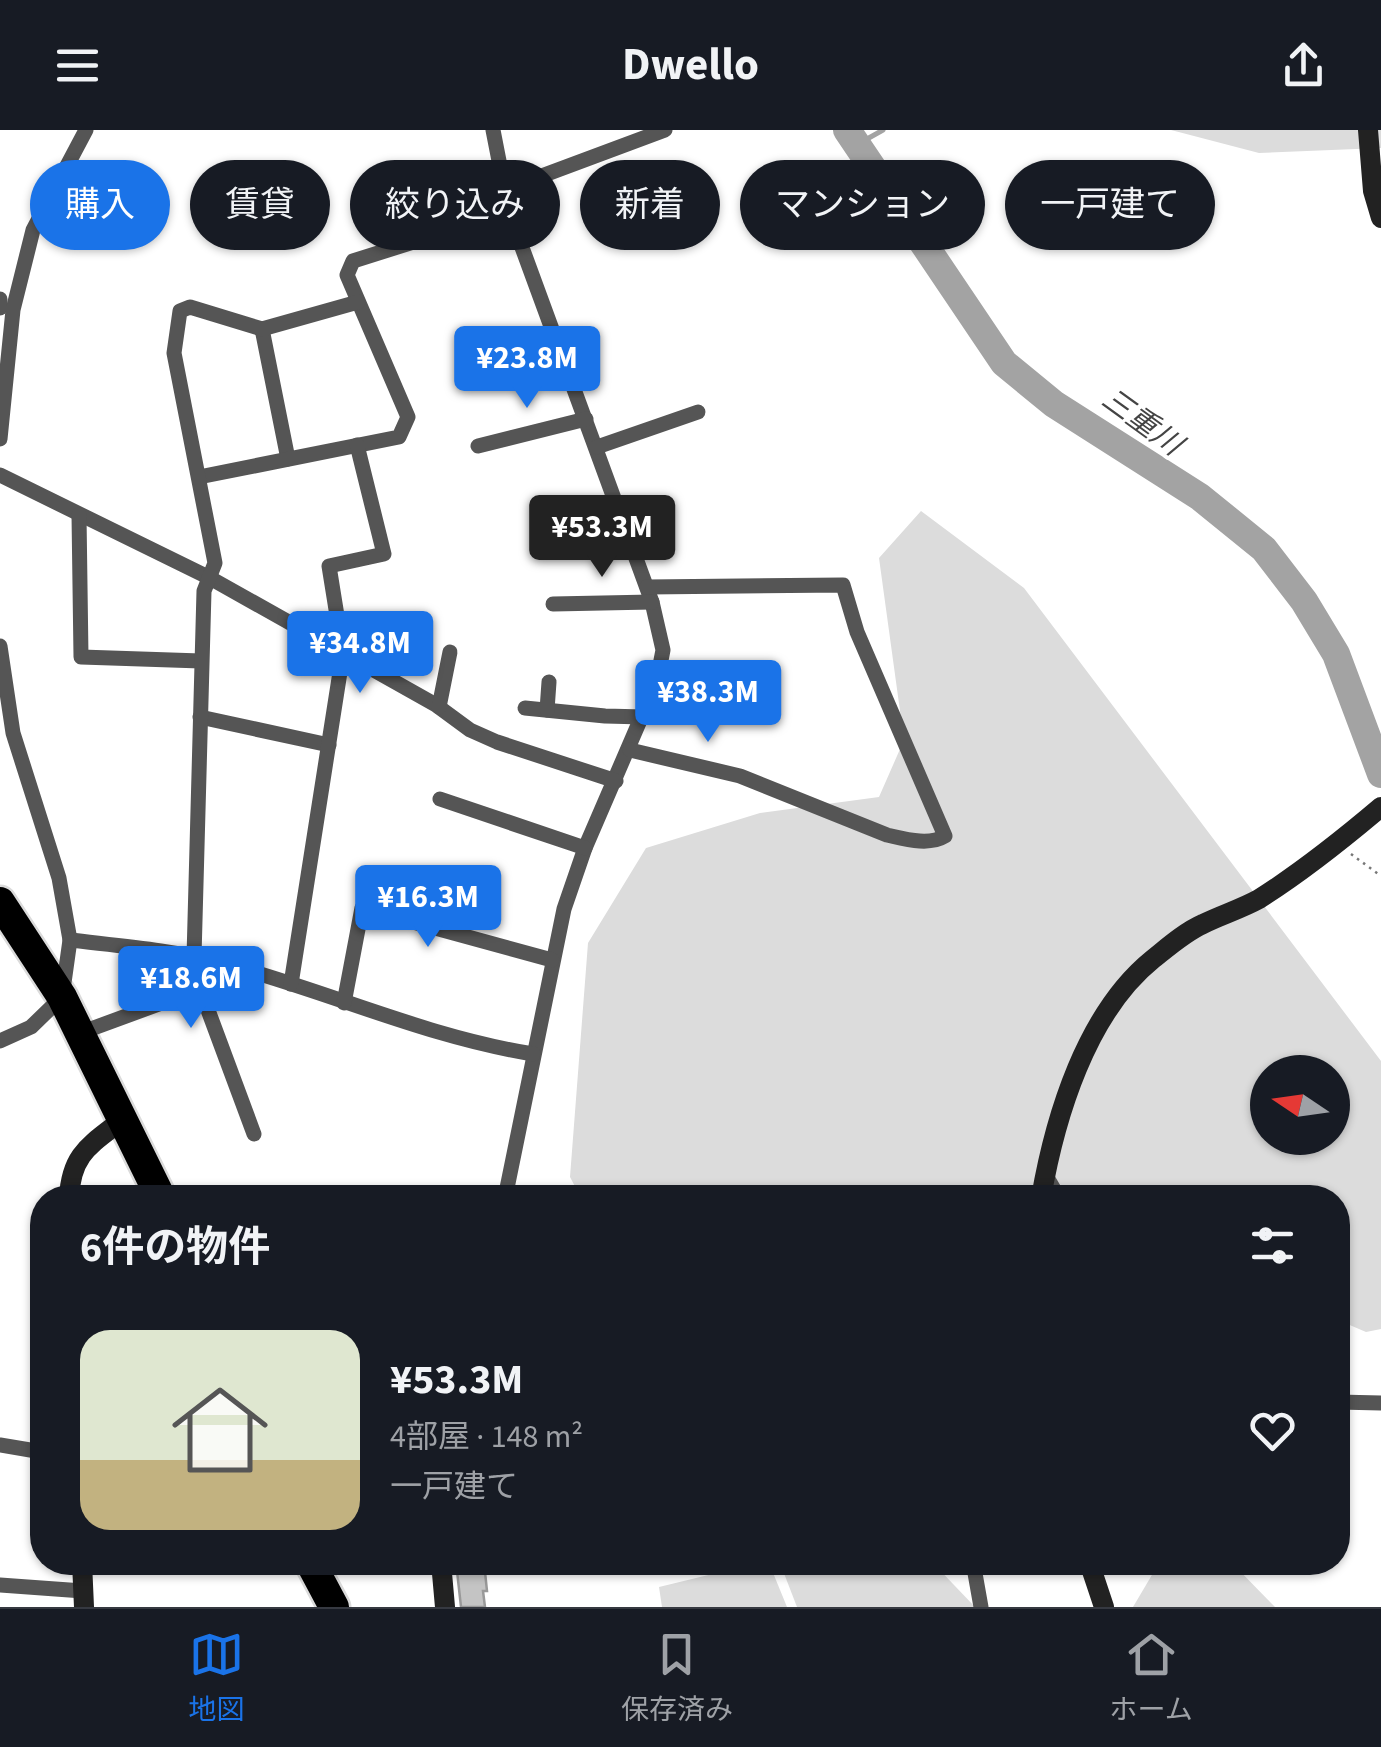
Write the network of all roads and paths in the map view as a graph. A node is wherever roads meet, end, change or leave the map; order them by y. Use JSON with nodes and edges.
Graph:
{"nodes":[{"id":1,"x":86,"y":130,"type":"edge"},
{"id":2,"x":493,"y":130,"type":"edge"},
{"id":3,"x":664,"y":130,"type":"edge"},
{"id":4,"x":1368,"y":130,"type":"edge"},
{"id":5,"x":498,"y":160,"type":"edge"},
{"id":6,"x":560,"y":169,"type":"edge"},
{"id":7,"x":1381,"y":218,"type":"edge"},
{"id":8,"x":387,"y":250,"type":"edge"},
{"id":9,"x":523,"y":250,"type":"edge"},
{"id":10,"x":0,"y":299,"type":"edge"},
{"id":11,"x":358,"y":302,"type":"junction"},
{"id":12,"x":0,"y":308,"type":"edge"},
{"id":13,"x":262,"y":329,"type":"junction"},
{"id":14,"x":698,"y":412,"type":"dead end"},
{"id":15,"x":586,"y":420,"type":"junction"},
{"id":16,"x":0,"y":439,"type":"edge"},
{"id":17,"x":358,"y":446,"type":"junction"},
{"id":18,"x":478,"y":446,"type":"dead end"},
{"id":19,"x":597,"y":448,"type":"junction"},
{"id":20,"x":288,"y":459,"type":"junction"},
{"id":21,"x":0,"y":476,"type":"edge"},
{"id":22,"x":199,"y":477,"type":"junction"},
{"id":23,"x":79,"y":514,"type":"junction"},
{"id":24,"x":210,"y":578,"type":"junction"},
{"id":25,"x":649,"y":595,"type":"junction"},
{"id":26,"x":553,"y":604,"type":"dead end"},
{"id":27,"x":0,"y":646,"type":"edge"},
{"id":28,"x":450,"y":652,"type":"dead end"},
{"id":29,"x":344,"y":654,"type":"junction"},
{"id":30,"x":202,"y":661,"type":"junction"},
{"id":31,"x":548,"y":682,"type":"dead end"},
{"id":32,"x":439,"y":707,"type":"junction"},
{"id":33,"x":525,"y":708,"type":"dead end"},
{"id":34,"x":546,"y":710,"type":"junction"},
{"id":35,"x":200,"y":717,"type":"junction"},
{"id":36,"x":644,"y":717,"type":"junction"},
{"id":37,"x":329,"y":745,"type":"junction"},
{"id":38,"x":630,"y":750,"type":"junction"},
{"id":39,"x":616,"y":781,"type":"junction"},
{"id":40,"x":440,"y":800,"type":"dead end"},
{"id":41,"x":1381,"y":807,"type":"edge"},
{"id":42,"x":1345,"y":838,"type":"junction"},
{"id":43,"x":585,"y":848,"type":"junction"},
{"id":44,"x":1381,"y":876,"type":"edge"},
{"id":45,"x":0,"y":902,"type":"edge"},
{"id":46,"x":70,"y":940,"type":"junction"},
{"id":47,"x":194,"y":957,"type":"junction"},
{"id":48,"x":552,"y":960,"type":"junction"},
{"id":49,"x":291,"y":984,"type":"junction"},
{"id":50,"x":62,"y":997,"type":"junction"},
{"id":51,"x":344,"y":1003,"type":"junction"},
{"id":52,"x":80,"y":1034,"type":"junction"},
{"id":53,"x":0,"y":1041,"type":"edge"},
{"id":54,"x":533,"y":1054,"type":"junction"},
{"id":55,"x":122,"y":1120,"type":"junction"},
{"id":56,"x":254,"y":1134,"type":"dead end"},
{"id":57,"x":1045,"y":1174,"type":"junction"},
{"id":58,"x":71,"y":1185,"type":"edge"},
{"id":59,"x":155,"y":1185,"type":"edge"},
{"id":60,"x":508,"y":1185,"type":"edge"},
{"id":61,"x":1043,"y":1185,"type":"edge"},
{"id":62,"x":1051,"y":1185,"type":"edge"},
{"id":63,"x":1350,"y":1402,"type":"edge"},
{"id":64,"x":1381,"y":1402,"type":"edge"},
{"id":65,"x":0,"y":1446,"type":"edge"},
{"id":66,"x":30,"y":1450,"type":"edge"},
{"id":67,"x":317,"y":1575,"type":"edge"},
{"id":68,"x":443,"y":1575,"type":"edge"},
{"id":69,"x":975,"y":1575,"type":"edge"},
{"id":70,"x":1093,"y":1575,"type":"edge"},
{"id":71,"x":0,"y":1584,"type":"edge"},
{"id":72,"x":84,"y":1599,"type":"edge"},
{"id":73,"x":334,"y":1607,"type":"edge"},
{"id":74,"x":445,"y":1607,"type":"edge"},
{"id":75,"x":981,"y":1607,"type":"edge"},
{"id":76,"x":1104,"y":1607,"type":"edge"}],
"edges":[{"from":1,"to":16,"type":"street"},
{"from":2,"to":5,"type":"street"},
{"from":3,"to":6,"type":"street"},
{"from":4,"to":7,"type":"street"},
{"from":8,"to":11,"type":"street"},
{"from":9,"to":15,"type":"street"},
{"from":10,"to":12,"type":"street"},
{"from":11,"to":13,"type":"street"},
{"from":11,"to":17,"type":"street"},
{"from":13,"to":20,"type":"street"},
{"from":13,"to":22,"type":"street"},
{"from":14,"to":19,"type":"street"},
{"from":15,"to":18,"type":"street"},
{"from":15,"to":19,"type":"street"},
{"from":17,"to":20,"type":"street"},
{"from":17,"to":29,"type":"street"},
{"from":19,"to":25,"type":"street"},
{"from":20,"to":22,"type":"street"},
{"from":21,"to":23,"type":"street"},
{"from":22,"to":24,"type":"street"},
{"from":23,"to":24,"type":"street"},
{"from":23,"to":30,"type":"street"},
{"from":24,"to":29,"type":"street"},
{"from":24,"to":30,"type":"street"},
{"from":25,"to":26,"type":"street"},
{"from":25,"to":36,"type":"street"},
{"from":25,"to":38,"type":"street"},
{"from":27,"to":46,"type":"street"},
{"from":28,"to":32,"type":"street"},
{"from":29,"to":32,"type":"street"},
{"from":29,"to":37,"type":"street"},
{"from":30,"to":35,"type":"street"},
{"from":31,"to":34,"type":"street"},
{"from":32,"to":39,"type":"street"},
{"from":33,"to":34,"type":"street"},
{"from":34,"to":36,"type":"street"},
{"from":35,"to":37,"type":"street"},
{"from":35,"to":47,"type":"street"},
{"from":36,"to":38,"type":"street"},
{"from":37,"to":49,"type":"street"},
{"from":38,"to":39,"type":"street"},
{"from":39,"to":43,"type":"street"},
{"from":40,"to":43,"type":"street"},
{"from":41,"to":42,"type":"street"},
{"from":42,"to":44,"type":"path"},
{"from":42,"to":57,"type":"street"},
{"from":43,"to":48,"type":"street"},
{"from":45,"to":50,"type":"highway"},
{"from":46,"to":47,"type":"street"},
{"from":46,"to":50,"type":"street"},
{"from":47,"to":49,"type":"street"},
{"from":48,"to":51,"type":"street"},
{"from":48,"to":54,"type":"street"},
{"from":49,"to":51,"type":"street"},
{"from":50,"to":52,"type":"highway"},
{"from":50,"to":53,"type":"street"},
{"from":51,"to":54,"type":"street"},
{"from":52,"to":55,"type":"highway"},
{"from":52,"to":56,"type":"street"},
{"from":54,"to":60,"type":"street"},
{"from":55,"to":58,"type":"street"},
{"from":55,"to":59,"type":"highway"},
{"from":57,"to":61,"type":"street"},
{"from":57,"to":62,"type":"street"},
{"from":63,"to":64,"type":"street"},
{"from":65,"to":66,"type":"street"},
{"from":67,"to":73,"type":"highway"},
{"from":68,"to":74,"type":"street"},
{"from":69,"to":75,"type":"street"},
{"from":70,"to":76,"type":"street"},
{"from":71,"to":72,"type":"street"}]}
